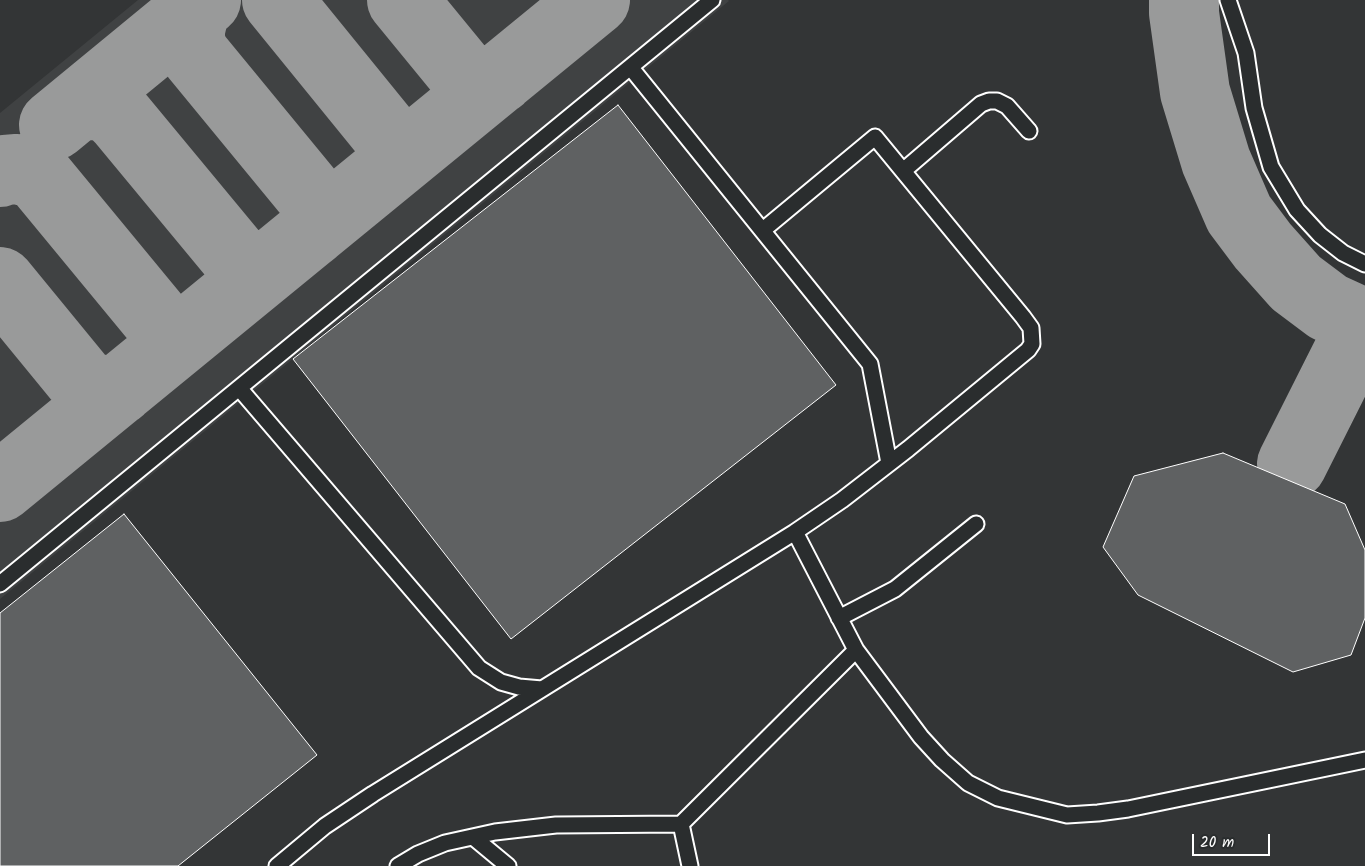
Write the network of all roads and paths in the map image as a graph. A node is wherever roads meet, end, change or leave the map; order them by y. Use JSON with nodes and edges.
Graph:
{"nodes":[{"id":1,"x":712,"y":0,"type":"edge"},
{"id":2,"x":1228,"y":0,"type":"edge"},
{"id":3,"x":631,"y":68,"type":"junction"},
{"id":4,"x":1029,"y":130,"type":"dead end"},
{"id":5,"x":903,"y":171,"type":"junction"},
{"id":6,"x":763,"y":230,"type":"junction"},
{"id":7,"x":1365,"y":264,"type":"edge"},
{"id":8,"x":239,"y":388,"type":"junction"},
{"id":9,"x":889,"y":463,"type":"junction"},
{"id":10,"x":976,"y":524,"type":"dead end"},
{"id":11,"x":795,"y":532,"type":"junction"},
{"id":12,"x":0,"y":584,"type":"edge"},
{"id":13,"x":840,"y":618,"type":"junction"},
{"id":14,"x":856,"y":650,"type":"junction"},
{"id":15,"x":542,"y":689,"type":"junction"},
{"id":16,"x":1365,"y":760,"type":"edge"},
{"id":17,"x":681,"y":824,"type":"junction"},
{"id":18,"x":473,"y":837,"type":"junction"},
{"id":19,"x":277,"y":866,"type":"edge"},
{"id":20,"x":398,"y":866,"type":"edge"},
{"id":21,"x":508,"y":866,"type":"edge"},
{"id":22,"x":690,"y":866,"type":"edge"}],
"edges":[{"from":1,"to":3,"type":"lane"},
{"from":2,"to":7,"type":"lane"},
{"from":3,"to":6,"type":"lane"},
{"from":3,"to":8,"type":"lane"},
{"from":4,"to":5,"type":"lane"},
{"from":5,"to":6,"type":"lane"},
{"from":5,"to":9,"type":"lane"},
{"from":6,"to":9,"type":"lane"},
{"from":8,"to":12,"type":"lane"},
{"from":8,"to":15,"type":"lane"},
{"from":9,"to":11,"type":"lane"},
{"from":10,"to":13,"type":"lane"},
{"from":11,"to":13,"type":"lane"},
{"from":11,"to":15,"type":"lane"},
{"from":13,"to":14,"type":"lane"},
{"from":14,"to":16,"type":"lane"},
{"from":14,"to":17,"type":"lane"},
{"from":15,"to":19,"type":"lane"},
{"from":17,"to":18,"type":"lane"},
{"from":17,"to":22,"type":"lane"},
{"from":18,"to":20,"type":"lane"},
{"from":18,"to":21,"type":"lane"}]}
